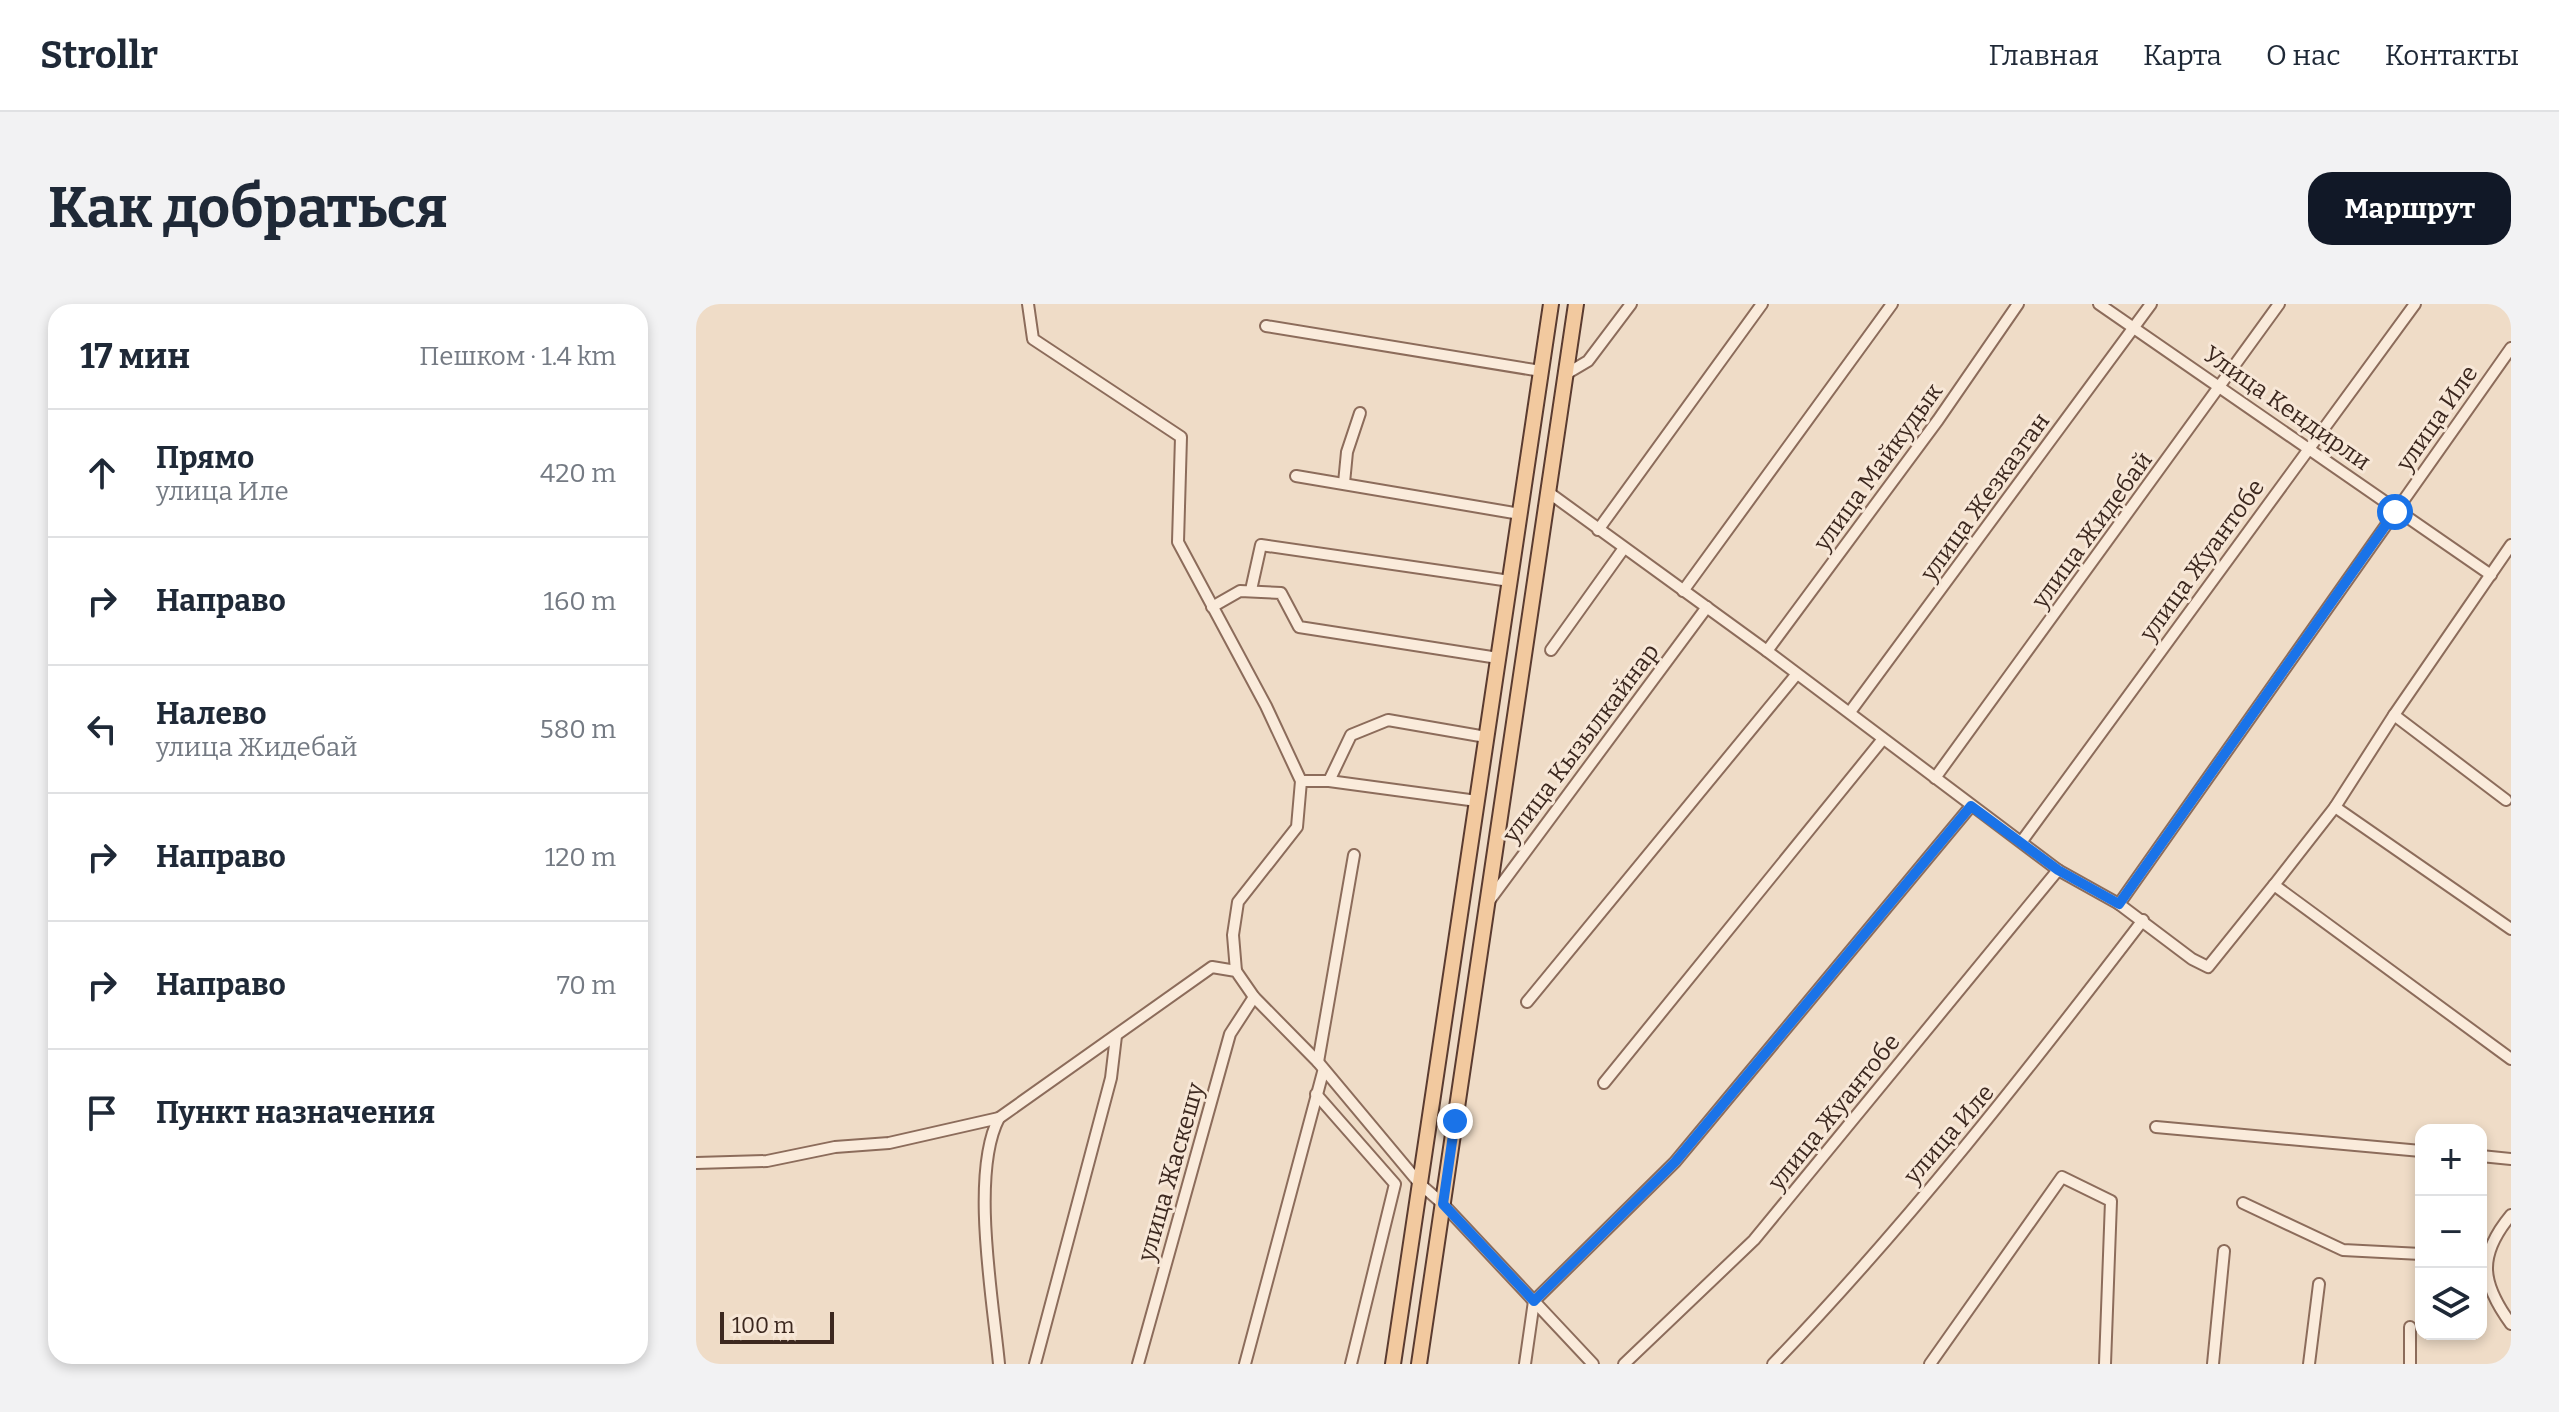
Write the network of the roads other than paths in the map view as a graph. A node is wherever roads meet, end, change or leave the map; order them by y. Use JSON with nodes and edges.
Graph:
{"nodes":[{"id":1,"x":1028,"y":304,"type":"edge"},
{"id":2,"x":1551,"y":304,"type":"edge"},
{"id":3,"x":1576,"y":304,"type":"edge"},
{"id":4,"x":1631,"y":304,"type":"edge"},
{"id":5,"x":1762,"y":304,"type":"edge"},
{"id":6,"x":1892,"y":304,"type":"edge"},
{"id":7,"x":2018,"y":304,"type":"edge"},
{"id":8,"x":2099,"y":304,"type":"edge"},
{"id":9,"x":2151,"y":304,"type":"edge"},
{"id":10,"x":2279,"y":304,"type":"edge"},
{"id":11,"x":2415,"y":304,"type":"edge"},
{"id":12,"x":1266,"y":326,"type":"dead end"},
{"id":13,"x":2133,"y":327,"type":"junction"},
{"id":14,"x":2511,"y":348,"type":"edge"},
{"id":15,"x":1541,"y":371,"type":"junction"},
{"id":16,"x":1566,"y":374,"type":"junction"},
{"id":17,"x":2221,"y":387,"type":"junction"},
{"id":18,"x":1360,"y":413,"type":"dead end"},
{"id":19,"x":2308,"y":448,"type":"junction"},
{"id":20,"x":1296,"y":476,"type":"dead end"},
{"id":21,"x":1344,"y":483,"type":"junction"},
{"id":22,"x":1548,"y":492,"type":"junction"},
{"id":23,"x":2398,"y":508,"type":"junction"},
{"id":24,"x":1520,"y":514,"type":"junction"},
{"id":25,"x":1598,"y":530,"type":"junction"},
{"id":26,"x":2511,"y":545,"type":"edge"},
{"id":27,"x":1624,"y":548,"type":"junction"},
{"id":28,"x":2491,"y":575,"type":"junction"},
{"id":29,"x":1510,"y":581,"type":"junction"},
{"id":30,"x":1251,"y":590,"type":"junction"},
{"id":31,"x":1683,"y":591,"type":"junction"},
{"id":32,"x":1212,"y":607,"type":"junction"},
{"id":33,"x":1707,"y":607,"type":"junction"},
{"id":34,"x":1551,"y":650,"type":"dead end"},
{"id":35,"x":1767,"y":651,"type":"junction"},
{"id":36,"x":1498,"y":658,"type":"junction"},
{"id":37,"x":1796,"y":675,"type":"junction"},
{"id":38,"x":1850,"y":712,"type":"junction"},
{"id":39,"x":2394,"y":715,"type":"junction"},
{"id":40,"x":1486,"y":737,"type":"junction"},
{"id":41,"x":1883,"y":739,"type":"junction"},
{"id":42,"x":1935,"y":778,"type":"junction"},
{"id":43,"x":1301,"y":781,"type":"junction"},
{"id":44,"x":1329,"y":781,"type":"junction"},
{"id":45,"x":2506,"y":800,"type":"dead end"},
{"id":46,"x":1477,"y":801,"type":"junction"},
{"id":47,"x":1971,"y":806,"type":"junction"},
{"id":48,"x":2335,"y":807,"type":"junction"},
{"id":49,"x":2022,"y":841,"type":"junction"},
{"id":50,"x":1354,"y":855,"type":"dead end"},
{"id":51,"x":2058,"y":870,"type":"junction"},
{"id":52,"x":2274,"y":885,"type":"junction"},
{"id":53,"x":1488,"y":903,"type":"junction"},
{"id":54,"x":2119,"y":904,"type":"junction"},
{"id":55,"x":2143,"y":920,"type":"junction"},
{"id":56,"x":2511,"y":929,"type":"edge"},
{"id":57,"x":1236,"y":971,"type":"junction"},
{"id":58,"x":1254,"y":997,"type":"junction"},
{"id":59,"x":1527,"y":1002,"type":"dead end"},
{"id":60,"x":1116,"y":1036,"type":"junction"},
{"id":61,"x":2511,"y":1059,"type":"edge"},
{"id":62,"x":1320,"y":1067,"type":"junction"},
{"id":63,"x":1604,"y":1083,"type":"dead end"},
{"id":64,"x":1316,"y":1094,"type":"junction"},
{"id":65,"x":1430,"y":1116,"type":"junction"},
{"id":66,"x":999,"y":1118,"type":"junction"},
{"id":67,"x":1455,"y":1121,"type":"junction"},
{"id":68,"x":2156,"y":1127,"type":"dead end"},
{"id":69,"x":2415,"y":1150,"type":"edge"},
{"id":70,"x":2487,"y":1157,"type":"edge"},
{"id":71,"x":2511,"y":1159,"type":"edge"},
{"id":72,"x":696,"y":1163,"type":"edge"},
{"id":73,"x":1420,"y":1184,"type":"junction"},
{"id":74,"x":2243,"y":1203,"type":"dead end"},
{"id":75,"x":1443,"y":1204,"type":"junction"},
{"id":76,"x":2511,"y":1215,"type":"edge"},
{"id":77,"x":2224,"y":1251,"type":"dead end"},
{"id":78,"x":2487,"y":1253,"type":"edge"},
{"id":79,"x":2415,"y":1254,"type":"edge"},
{"id":80,"x":2486,"y":1268,"type":"edge"},
{"id":81,"x":2319,"y":1284,"type":"dead end"},
{"id":82,"x":1534,"y":1301,"type":"junction"},
{"id":83,"x":2511,"y":1324,"type":"edge"},
{"id":84,"x":2410,"y":1327,"type":"dead end"},
{"id":85,"x":999,"y":1364,"type":"edge"},
{"id":86,"x":1035,"y":1364,"type":"edge"},
{"id":87,"x":1138,"y":1364,"type":"edge"},
{"id":88,"x":1245,"y":1364,"type":"edge"},
{"id":89,"x":1351,"y":1364,"type":"edge"},
{"id":90,"x":1393,"y":1364,"type":"edge"},
{"id":91,"x":1419,"y":1364,"type":"edge"},
{"id":92,"x":1525,"y":1364,"type":"edge"},
{"id":93,"x":1593,"y":1364,"type":"edge"},
{"id":94,"x":1624,"y":1364,"type":"edge"},
{"id":95,"x":1773,"y":1364,"type":"edge"},
{"id":96,"x":1930,"y":1364,"type":"edge"},
{"id":97,"x":2105,"y":1364,"type":"edge"},
{"id":98,"x":2213,"y":1364,"type":"edge"},
{"id":99,"x":2309,"y":1364,"type":"edge"},
{"id":100,"x":2410,"y":1364,"type":"edge"}],
"edges":[{"from":1,"to":32,"type":"street"},
{"from":2,"to":15,"type":"main road"},
{"from":3,"to":16,"type":"main road"},
{"from":4,"to":16,"type":"street"},
{"from":5,"to":25,"type":"street"},
{"from":6,"to":31,"type":"street"},
{"from":7,"to":35,"type":"street","name":"улица Майкудык"},
{"from":8,"to":13,"type":"street","name":"Улица Кендирли"},
{"from":9,"to":13,"type":"street","name":"улица Жезказган"},
{"from":10,"to":17,"type":"street","name":"улица Жидебай"},
{"from":11,"to":19,"type":"street","name":"улица Жуантобе"},
{"from":12,"to":15,"type":"street"},
{"from":13,"to":17,"type":"street","name":"Улица Кендирли"},
{"from":13,"to":38,"type":"street","name":"улица Жезказган"},
{"from":14,"to":23,"type":"street","name":"улица Иле"},
{"from":15,"to":24,"type":"main road"},
{"from":16,"to":22,"type":"main road"},
{"from":17,"to":19,"type":"street","name":"Улица Кендирли"},
{"from":17,"to":42,"type":"street","name":"улица Жидебай"},
{"from":18,"to":21,"type":"street"},
{"from":19,"to":23,"type":"street","name":"Улица Кендирли"},
{"from":19,"to":49,"type":"street","name":"улица Жуантобе"},
{"from":20,"to":21,"type":"street"},
{"from":21,"to":24,"type":"street"},
{"from":22,"to":25,"type":"street"},
{"from":22,"to":53,"type":"main road"},
{"from":23,"to":28,"type":"street","name":"Улица Кендирли"},
{"from":23,"to":54,"type":"street","name":"улица Иле"},
{"from":24,"to":29,"type":"main road"},
{"from":25,"to":27,"type":"street"},
{"from":26,"to":28,"type":"street"},
{"from":27,"to":31,"type":"street"},
{"from":27,"to":34,"type":"street"},
{"from":28,"to":39,"type":"street"},
{"from":29,"to":30,"type":"street"},
{"from":29,"to":36,"type":"main road"},
{"from":30,"to":32,"type":"street"},
{"from":30,"to":36,"type":"street"},
{"from":31,"to":33,"type":"street"},
{"from":32,"to":43,"type":"street"},
{"from":33,"to":35,"type":"street"},
{"from":33,"to":53,"type":"street","name":"улица Кызылкайнар"},
{"from":35,"to":37,"type":"street"},
{"from":36,"to":40,"type":"main road"},
{"from":37,"to":38,"type":"street"},
{"from":37,"to":59,"type":"street"},
{"from":38,"to":41,"type":"street"},
{"from":39,"to":45,"type":"street"},
{"from":39,"to":48,"type":"street"},
{"from":40,"to":44,"type":"street"},
{"from":40,"to":46,"type":"main road"},
{"from":41,"to":42,"type":"street"},
{"from":41,"to":63,"type":"street"},
{"from":42,"to":47,"type":"street"},
{"from":43,"to":44,"type":"street"},
{"from":43,"to":57,"type":"street"},
{"from":44,"to":46,"type":"street"},
{"from":46,"to":65,"type":"main road"},
{"from":47,"to":49,"type":"street"},
{"from":47,"to":82,"type":"street"},
{"from":48,"to":52,"type":"street"},
{"from":48,"to":56,"type":"street"},
{"from":49,"to":51,"type":"street"},
{"from":50,"to":62,"type":"street"},
{"from":51,"to":54,"type":"street"},
{"from":51,"to":94,"type":"street","name":"улица Жуантобе"},
{"from":52,"to":55,"type":"street"},
{"from":52,"to":61,"type":"street"},
{"from":53,"to":67,"type":"main road"},
{"from":54,"to":55,"type":"street"},
{"from":55,"to":95,"type":"street","name":"улица Иле"},
{"from":57,"to":58,"type":"street"},
{"from":57,"to":60,"type":"street"},
{"from":58,"to":62,"type":"street"},
{"from":58,"to":87,"type":"street","name":"улица Жаскешу"},
{"from":60,"to":66,"type":"street"},
{"from":60,"to":86,"type":"street"},
{"from":62,"to":64,"type":"street"},
{"from":62,"to":73,"type":"street"},
{"from":64,"to":88,"type":"street"},
{"from":64,"to":89,"type":"street"},
{"from":65,"to":67,"type":"main road"},
{"from":65,"to":73,"type":"main road"},
{"from":66,"to":72,"type":"street"},
{"from":66,"to":85,"type":"street"},
{"from":67,"to":75,"type":"main road"},
{"from":68,"to":69,"type":"street"},
{"from":70,"to":71,"type":"street"},
{"from":73,"to":75,"type":"street"},
{"from":73,"to":90,"type":"main road"},
{"from":74,"to":79,"type":"street"},
{"from":75,"to":82,"type":"street"},
{"from":75,"to":91,"type":"main road"},
{"from":76,"to":78,"type":"street"},
{"from":77,"to":98,"type":"street"},
{"from":80,"to":83,"type":"street"},
{"from":81,"to":99,"type":"street"},
{"from":82,"to":92,"type":"street"},
{"from":82,"to":93,"type":"street"},
{"from":84,"to":100,"type":"street"},
{"from":96,"to":97,"type":"street"}]}
